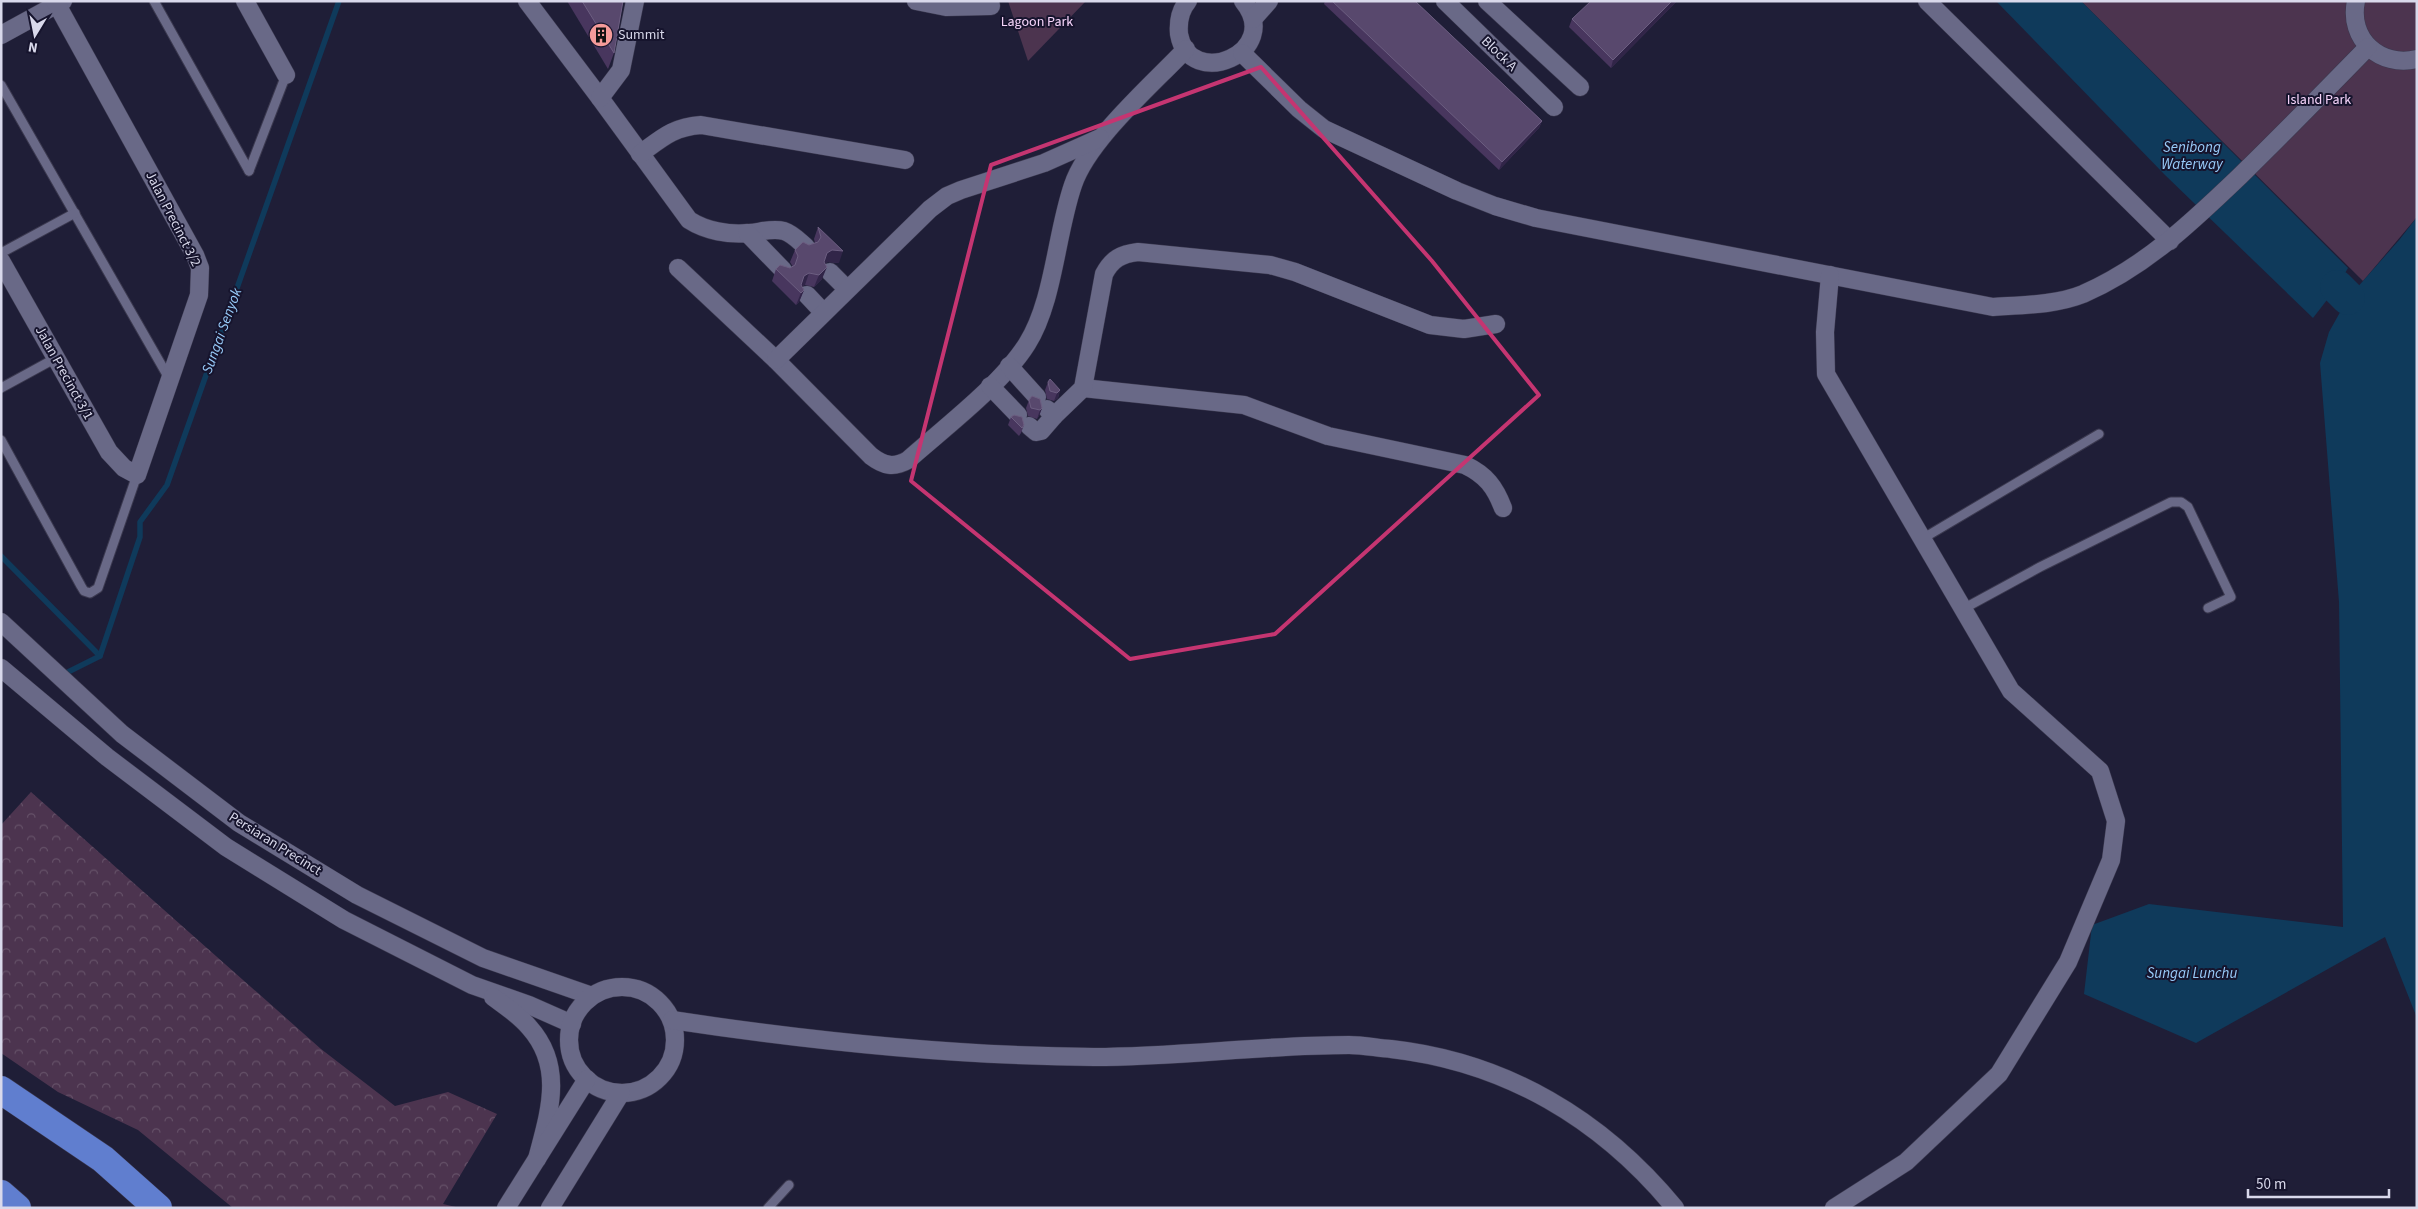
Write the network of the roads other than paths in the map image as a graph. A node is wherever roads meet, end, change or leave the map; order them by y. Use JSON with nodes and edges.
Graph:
{"nodes":[{"id":1,"x":154,"y":1,"type":"edge"},
{"id":2,"x":245,"y":1,"type":"edge"},
{"id":3,"x":527,"y":1,"type":"edge"},
{"id":4,"x":635,"y":1,"type":"edge"},
{"id":5,"x":916,"y":1,"type":"edge"},
{"id":6,"x":1188,"y":1,"type":"edge"},
{"id":7,"x":1243,"y":1,"type":"edge"},
{"id":8,"x":1270,"y":1,"type":"edge"},
{"id":9,"x":1445,"y":1,"type":"edge"},
{"id":10,"x":1487,"y":1,"type":"edge"},
{"id":11,"x":1927,"y":1,"type":"edge"},
{"id":12,"x":58,"y":2,"type":"edge"},
{"id":13,"x":2354,"y":4,"type":"edge"},
{"id":14,"x":991,"y":6,"type":"dead end"},
{"id":15,"x":1252,"y":19,"type":"junction"},
{"id":16,"x":1,"y":35,"type":"edge"},
{"id":17,"x":2368,"y":47,"type":"junction"},
{"id":18,"x":1186,"y":49,"type":"junction"},
{"id":19,"x":1242,"y":53,"type":"junction"},
{"id":20,"x":2416,"y":60,"type":"edge"},
{"id":21,"x":286,"y":75,"type":"joint"},
{"id":22,"x":1,"y":85,"type":"edge"},
{"id":23,"x":1580,"y":87,"type":"dead end"},
{"id":24,"x":600,"y":98,"type":"junction"},
{"id":25,"x":1554,"y":107,"type":"dead end"},
{"id":26,"x":1102,"y":137,"type":"junction"},
{"id":27,"x":640,"y":154,"type":"junction"},
{"id":28,"x":905,"y":160,"type":"dead end"},
{"id":29,"x":75,"y":213,"type":"junction"},
{"id":30,"x":747,"y":233,"type":"junction"},
{"id":31,"x":2170,"y":242,"type":"junction"},
{"id":32,"x":806,"y":247,"type":"edge"},
{"id":33,"x":1,"y":253,"type":"edge"},
{"id":34,"x":1,"y":261,"type":"edge"},
{"id":35,"x":678,"y":268,"type":"dead end"},
{"id":36,"x":783,"y":270,"type":"edge"},
{"id":37,"x":830,"y":272,"type":"dead end"},
{"id":38,"x":1830,"y":275,"type":"junction"},
{"id":39,"x":847,"y":289,"type":"junction"},
{"id":40,"x":807,"y":295,"type":"dead end"},
{"id":41,"x":824,"y":312,"type":"junction"},
{"id":42,"x":1496,"y":324,"type":"dead end"},
{"id":43,"x":56,"y":358,"type":"junction"},
{"id":44,"x":776,"y":360,"type":"junction"},
{"id":45,"x":1010,"y":366,"type":"junction"},
{"id":46,"x":170,"y":380,"type":"junction"},
{"id":47,"x":990,"y":386,"type":"junction"},
{"id":48,"x":1,"y":388,"type":"edge"},
{"id":49,"x":1083,"y":388,"type":"junction"},
{"id":50,"x":1046,"y":407,"type":"junction"},
{"id":51,"x":2099,"y":434,"type":"dead end"},
{"id":52,"x":1,"y":440,"type":"edge"},
{"id":53,"x":137,"y":475,"type":"junction"},
{"id":54,"x":1503,"y":508,"type":"dead end"},
{"id":55,"x":1922,"y":539,"type":"junction"},
{"id":56,"x":2208,"y":608,"type":"dead end"},
{"id":57,"x":1963,"y":609,"type":"junction"},
{"id":58,"x":1,"y":622,"type":"edge"},
{"id":59,"x":1,"y":668,"type":"edge"},
{"id":60,"x":485,"y":990,"type":"junction"},
{"id":61,"x":592,"y":996,"type":"junction"},
{"id":62,"x":672,"y":1020,"type":"junction"},
{"id":63,"x":572,"y":1024,"type":"junction"},
{"id":64,"x":588,"y":1079,"type":"junction"},
{"id":65,"x":1,"y":1090,"type":"edge"},
{"id":66,"x":620,"y":1092,"type":"junction"},
{"id":67,"x":537,"y":1159,"type":"junction"},
{"id":68,"x":789,"y":1185,"type":"dead end"},
{"id":69,"x":1,"y":1194,"type":"edge"},
{"id":70,"x":141,"y":1199,"type":"edge"},
{"id":71,"x":17,"y":1208,"type":"edge"},
{"id":72,"x":158,"y":1208,"type":"edge"},
{"id":73,"x":506,"y":1208,"type":"edge"},
{"id":74,"x":550,"y":1208,"type":"edge"},
{"id":75,"x":768,"y":1208,"type":"edge"},
{"id":76,"x":1675,"y":1208,"type":"edge"},
{"id":77,"x":1834,"y":1208,"type":"edge"}],
"edges":[{"from":1,"to":21,"type":"lane"},
{"from":2,"to":21,"type":"street"},
{"from":3,"to":24,"type":"street"},
{"from":4,"to":24,"type":"street"},
{"from":5,"to":14,"type":"street"},
{"from":6,"to":18,"type":"street"},
{"from":7,"to":15,"type":"street"},
{"from":8,"to":15,"type":"street"},
{"from":9,"to":25,"type":"street","name":"Block A"},
{"from":10,"to":23,"type":"street"},
{"from":11,"to":31,"type":"street"},
{"from":12,"to":16,"type":"street"},
{"from":12,"to":46,"type":"street","name":"Jalan Precinct 3/2"},
{"from":13,"to":17,"type":"street"},
{"from":15,"to":19,"type":"street"},
{"from":17,"to":20,"type":"street"},
{"from":17,"to":31,"type":"street"},
{"from":18,"to":19,"type":"street"},
{"from":18,"to":26,"type":"street"},
{"from":19,"to":38,"type":"street"},
{"from":22,"to":29,"type":"lane"},
{"from":24,"to":27,"type":"street"},
{"from":26,"to":39,"type":"street"},
{"from":26,"to":45,"type":"street"},
{"from":27,"to":28,"type":"street"},
{"from":27,"to":30,"type":"street"},
{"from":29,"to":33,"type":"lane"},
{"from":29,"to":46,"type":"lane"},
{"from":30,"to":32,"type":"street"},
{"from":30,"to":36,"type":"street"},
{"from":31,"to":38,"type":"street"},
{"from":34,"to":43,"type":"street","name":"Jalan Precinct 3/1"},
{"from":35,"to":44,"type":"street"},
{"from":37,"to":39,"type":"street"},
{"from":38,"to":55,"type":"street"},
{"from":39,"to":41,"type":"street"},
{"from":40,"to":41,"type":"street"},
{"from":41,"to":44,"type":"street"},
{"from":42,"to":49,"type":"street"},
{"from":43,"to":48,"type":"lane"},
{"from":43,"to":53,"type":"street","name":"Jalan Precinct 3/1"},
{"from":44,"to":47,"type":"street"},
{"from":45,"to":47,"type":"street"},
{"from":45,"to":50,"type":"street"},
{"from":46,"to":53,"type":"street","name":"Jalan Precinct 3/2"},
{"from":47,"to":50,"type":"street"},
{"from":49,"to":50,"type":"street"},
{"from":49,"to":54,"type":"street"},
{"from":51,"to":55,"type":"lane"},
{"from":52,"to":53,"type":"lane"},
{"from":55,"to":57,"type":"street"},
{"from":56,"to":57,"type":"lane"},
{"from":57,"to":77,"type":"street"},
{"from":58,"to":61,"type":"street","name":"Persiaran Precinct"},
{"from":59,"to":60,"type":"street","name":"Persiaran Precinct"},
{"from":60,"to":63,"type":"street","name":"Persiaran Precinct"},
{"from":60,"to":67,"type":"street"},
{"from":61,"to":62,"type":"street"},
{"from":61,"to":63,"type":"street"},
{"from":62,"to":66,"type":"street"},
{"from":62,"to":76,"type":"street"},
{"from":63,"to":64,"type":"street"},
{"from":64,"to":66,"type":"street"},
{"from":64,"to":67,"type":"street"},
{"from":65,"to":70,"type":"highway"},
{"from":66,"to":74,"type":"street"},
{"from":67,"to":73,"type":"street"},
{"from":68,"to":75,"type":"lane"},
{"from":69,"to":71,"type":"highway"},
{"from":70,"to":72,"type":"highway"}]}
